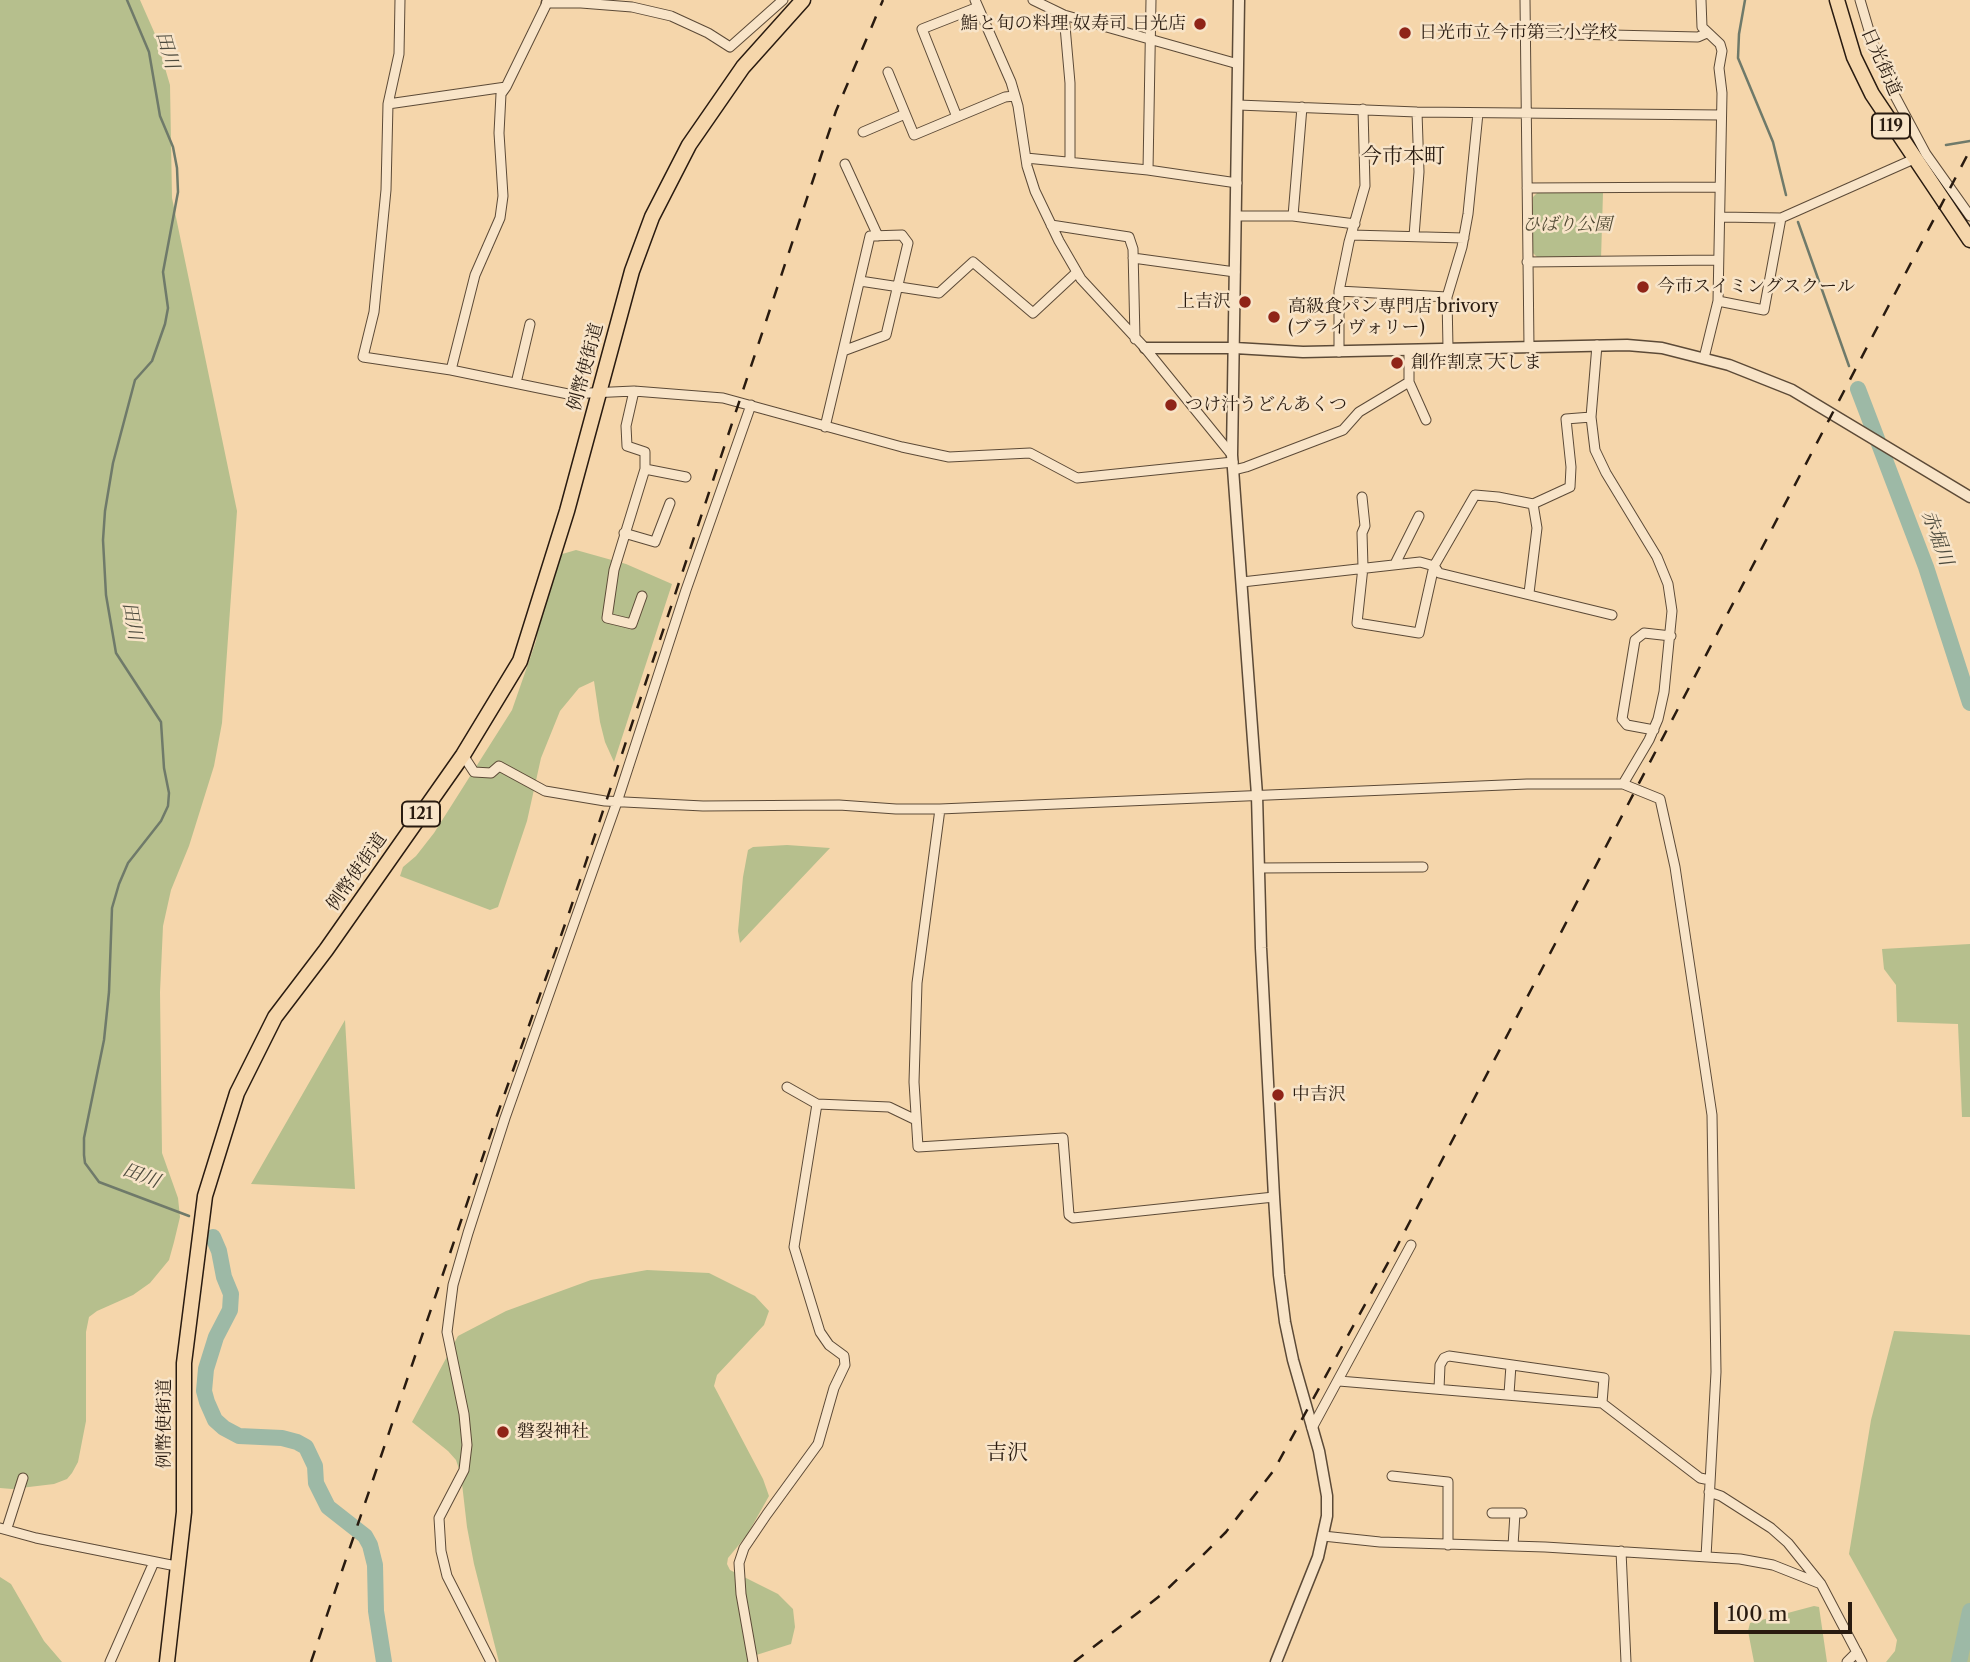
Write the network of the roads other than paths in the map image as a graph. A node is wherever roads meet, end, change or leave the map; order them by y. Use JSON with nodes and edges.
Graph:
{"nodes":[{"id":1,"x":400,"y":0,"type":"edge"},
{"id":2,"x":783,"y":0,"type":"edge"},
{"id":3,"x":803,"y":0,"type":"edge"},
{"id":4,"x":1033,"y":0,"type":"edge"},
{"id":5,"x":1151,"y":0,"type":"edge"},
{"id":6,"x":1239,"y":0,"type":"edge"},
{"id":7,"x":1525,"y":0,"type":"edge"},
{"id":8,"x":1701,"y":0,"type":"edge"},
{"id":9,"x":1837,"y":0,"type":"edge"},
{"id":10,"x":1860,"y":0,"type":"edge"},
{"id":11,"x":548,"y":2,"type":"edge"},
{"id":12,"x":976,"y":3,"type":"edge"},
{"id":13,"x":1064,"y":15,"type":"junction"},
{"id":14,"x":1526,"y":33,"type":"junction"},
{"id":15,"x":1707,"y":33,"type":"junction"},
{"id":16,"x":1151,"y":40,"type":"junction"},
{"id":17,"x":1238,"y":64,"type":"junction"},
{"id":18,"x":888,"y":72,"type":"dead end"},
{"id":19,"x":506,"y":86,"type":"junction"},
{"id":20,"x":1014,"y":96,"type":"junction"},
{"id":21,"x":388,"y":104,"type":"junction"},
{"id":22,"x":1238,"y":105,"type":"junction"},
{"id":23,"x":1303,"y":107,"type":"junction"},
{"id":24,"x":1363,"y":109,"type":"junction"},
{"id":25,"x":1417,"y":112,"type":"junction"},
{"id":26,"x":1478,"y":113,"type":"junction"},
{"id":27,"x":1527,"y":113,"type":"junction"},
{"id":28,"x":905,"y":114,"type":"junction"},
{"id":29,"x":1721,"y":115,"type":"junction"},
{"id":30,"x":957,"y":117,"type":"junction"},
{"id":31,"x":863,"y":132,"type":"dead end"},
{"id":32,"x":1026,"y":158,"type":"junction"},
{"id":33,"x":1914,"y":159,"type":"junction"},
{"id":34,"x":1070,"y":162,"type":"junction"},
{"id":35,"x":845,"y":164,"type":"dead end"},
{"id":36,"x":1148,"y":170,"type":"junction"},
{"id":37,"x":1237,"y":183,"type":"junction"},
{"id":38,"x":1720,"y":187,"type":"junction"},
{"id":39,"x":1527,"y":188,"type":"junction"},
{"id":40,"x":1236,"y":216,"type":"junction"},
{"id":41,"x":1293,"y":216,"type":"junction"},
{"id":42,"x":1970,"y":216,"type":"edge"},
{"id":43,"x":1720,"y":217,"type":"junction"},
{"id":44,"x":1781,"y":218,"type":"junction"},
{"id":45,"x":1355,"y":224,"type":"junction"},
{"id":46,"x":1051,"y":225,"type":"junction"},
{"id":47,"x":1351,"y":235,"type":"junction"},
{"id":48,"x":877,"y":236,"type":"junction"},
{"id":49,"x":1414,"y":236,"type":"junction"},
{"id":50,"x":1464,"y":238,"type":"junction"},
{"id":51,"x":1970,"y":240,"type":"edge"},
{"id":52,"x":1133,"y":258,"type":"junction"},
{"id":53,"x":1718,"y":260,"type":"junction"},
{"id":54,"x":1527,"y":262,"type":"junction"},
{"id":55,"x":1077,"y":272,"type":"junction"},
{"id":56,"x":1235,"y":272,"type":"junction"},
{"id":57,"x":860,"y":281,"type":"junction"},
{"id":58,"x":899,"y":286,"type":"junction"},
{"id":59,"x":1339,"y":291,"type":"junction"},
{"id":60,"x":1447,"y":297,"type":"junction"},
{"id":61,"x":1717,"y":301,"type":"junction"},
{"id":62,"x":530,"y":324,"type":"dead end"},
{"id":63,"x":1135,"y":339,"type":"junction"},
{"id":64,"x":1597,"y":345,"type":"junction"},
{"id":65,"x":1529,"y":346,"type":"junction"},
{"id":66,"x":1145,"y":348,"type":"junction"},
{"id":67,"x":1234,"y":348,"type":"junction"},
{"id":68,"x":1448,"y":348,"type":"junction"},
{"id":69,"x":1409,"y":349,"type":"junction"},
{"id":70,"x":843,"y":352,"type":"junction"},
{"id":71,"x":1339,"y":352,"type":"junction"},
{"id":72,"x":1704,"y":358,"type":"junction"},
{"id":73,"x":451,"y":370,"type":"junction"},
{"id":74,"x":1409,"y":382,"type":"junction"},
{"id":75,"x":516,"y":383,"type":"junction"},
{"id":76,"x":634,"y":391,"type":"junction"},
{"id":77,"x":599,"y":393,"type":"junction"},
{"id":78,"x":751,"y":405,"type":"junction"},
{"id":79,"x":1591,"y":416,"type":"junction"},
{"id":80,"x":1426,"y":420,"type":"dead end"},
{"id":81,"x":825,"y":427,"type":"junction"},
{"id":82,"x":1233,"y":462,"type":"junction"},
{"id":83,"x":645,"y":469,"type":"junction"},
{"id":84,"x":686,"y":477,"type":"dead end"},
{"id":85,"x":1362,"y":497,"type":"dead end"},
{"id":86,"x":1970,"y":497,"type":"edge"},
{"id":87,"x":670,"y":503,"type":"dead end"},
{"id":88,"x":1533,"y":504,"type":"junction"},
{"id":89,"x":1419,"y":516,"type":"dead end"},
{"id":90,"x":624,"y":533,"type":"junction"},
{"id":91,"x":1395,"y":564,"type":"junction"},
{"id":92,"x":1434,"y":566,"type":"junction"},
{"id":93,"x":1363,"y":567,"type":"junction"},
{"id":94,"x":1242,"y":582,"type":"junction"},
{"id":95,"x":1529,"y":593,"type":"junction"},
{"id":96,"x":642,"y":596,"type":"dead end"},
{"id":97,"x":1612,"y":615,"type":"dead end"},
{"id":98,"x":1671,"y":636,"type":"junction"},
{"id":99,"x":1654,"y":730,"type":"junction"},
{"id":100,"x":463,"y":755,"type":"junction"},
{"id":101,"x":1623,"y":784,"type":"junction"},
{"id":102,"x":1257,"y":795,"type":"junction"},
{"id":103,"x":617,"y":802,"type":"junction"},
{"id":104,"x":940,"y":809,"type":"junction"},
{"id":105,"x":1423,"y":867,"type":"dead end"},
{"id":106,"x":1260,"y":868,"type":"junction"},
{"id":107,"x":787,"y":1087,"type":"dead end"},
{"id":108,"x":817,"y":1104,"type":"junction"},
{"id":109,"x":916,"y":1120,"type":"junction"},
{"id":110,"x":1274,"y":1196,"type":"junction"},
{"id":111,"x":1411,"y":1245,"type":"dead end"},
{"id":112,"x":1511,"y":1365,"type":"junction"},
{"id":113,"x":1339,"y":1381,"type":"junction"},
{"id":114,"x":1439,"y":1389,"type":"junction"},
{"id":115,"x":1509,"y":1394,"type":"junction"},
{"id":116,"x":1602,"y":1403,"type":"junction"},
{"id":117,"x":1312,"y":1428,"type":"junction"},
{"id":118,"x":1392,"y":1476,"type":"dead end"},
{"id":119,"x":23,"y":1478,"type":"dead end"},
{"id":120,"x":1710,"y":1480,"type":"junction"},
{"id":121,"x":1709,"y":1492,"type":"junction"},
{"id":122,"x":1492,"y":1513,"type":"dead end"},
{"id":123,"x":3,"y":1528,"type":"edge"},
{"id":124,"x":1323,"y":1536,"type":"junction"},
{"id":125,"x":1448,"y":1545,"type":"junction"},
{"id":126,"x":1513,"y":1546,"type":"junction"},
{"id":127,"x":1621,"y":1551,"type":"junction"},
{"id":128,"x":1706,"y":1557,"type":"junction"},
{"id":129,"x":154,"y":1562,"type":"junction"},
{"id":130,"x":176,"y":1566,"type":"junction"},
{"id":131,"x":1821,"y":1584,"type":"junction"},
{"id":132,"x":1857,"y":1652,"type":"junction"},
{"id":133,"x":110,"y":1662,"type":"edge"},
{"id":134,"x":167,"y":1662,"type":"edge"},
{"id":135,"x":491,"y":1662,"type":"edge"},
{"id":136,"x":753,"y":1662,"type":"edge"},
{"id":137,"x":1276,"y":1662,"type":"edge"},
{"id":138,"x":1626,"y":1662,"type":"edge"},
{"id":139,"x":1847,"y":1662,"type":"edge"},
{"id":140,"x":1863,"y":1662,"type":"edge"}],
"edges":[{"from":1,"to":21,"type":"street"},
{"from":2,"to":11,"type":"street"},
{"from":3,"to":77,"type":"highway","name":"例幣使街道","number":"121"},
{"from":4,"to":13,"type":"street"},
{"from":5,"to":16,"type":"street"},
{"from":6,"to":17,"type":"street"},
{"from":7,"to":14,"type":"street"},
{"from":8,"to":15,"type":"street"},
{"from":9,"to":33,"type":"highway","name":"日光街道","number":"119"},
{"from":10,"to":42,"type":"street"},
{"from":11,"to":19,"type":"street"},
{"from":12,"to":20,"type":"street"},
{"from":12,"to":30,"type":"street"},
{"from":13,"to":16,"type":"street"},
{"from":13,"to":34,"type":"street"},
{"from":14,"to":15,"type":"street"},
{"from":14,"to":27,"type":"street"},
{"from":15,"to":29,"type":"street"},
{"from":16,"to":17,"type":"street"},
{"from":16,"to":36,"type":"street"},
{"from":17,"to":22,"type":"street"},
{"from":18,"to":28,"type":"street"},
{"from":19,"to":21,"type":"street"},
{"from":19,"to":73,"type":"street"},
{"from":20,"to":30,"type":"street"},
{"from":20,"to":32,"type":"street"},
{"from":21,"to":73,"type":"street"},
{"from":22,"to":23,"type":"street"},
{"from":22,"to":37,"type":"street"},
{"from":23,"to":24,"type":"street"},
{"from":23,"to":41,"type":"street"},
{"from":24,"to":25,"type":"street"},
{"from":24,"to":45,"type":"street"},
{"from":25,"to":26,"type":"street"},
{"from":25,"to":49,"type":"street"},
{"from":26,"to":27,"type":"street"},
{"from":26,"to":50,"type":"street"},
{"from":27,"to":29,"type":"street"},
{"from":27,"to":39,"type":"street"},
{"from":28,"to":30,"type":"street"},
{"from":28,"to":31,"type":"street"},
{"from":29,"to":38,"type":"street"},
{"from":32,"to":34,"type":"street"},
{"from":32,"to":46,"type":"street"},
{"from":33,"to":44,"type":"street"},
{"from":33,"to":51,"type":"highway","name":"日光街道","number":"119"},
{"from":34,"to":36,"type":"street"},
{"from":35,"to":48,"type":"street"},
{"from":36,"to":37,"type":"street"},
{"from":37,"to":40,"type":"street"},
{"from":38,"to":39,"type":"street"},
{"from":38,"to":43,"type":"street"},
{"from":39,"to":54,"type":"street"},
{"from":40,"to":41,"type":"street"},
{"from":40,"to":56,"type":"street"},
{"from":41,"to":45,"type":"street"},
{"from":43,"to":44,"type":"street"},
{"from":43,"to":53,"type":"street"},
{"from":44,"to":61,"type":"street"},
{"from":45,"to":47,"type":"street"},
{"from":46,"to":52,"type":"street"},
{"from":46,"to":55,"type":"street"},
{"from":47,"to":49,"type":"street"},
{"from":47,"to":59,"type":"street"},
{"from":48,"to":57,"type":"street"},
{"from":48,"to":58,"type":"street"},
{"from":49,"to":50,"type":"street"},
{"from":50,"to":60,"type":"street"},
{"from":52,"to":56,"type":"street"},
{"from":52,"to":63,"type":"street"},
{"from":53,"to":54,"type":"street"},
{"from":53,"to":61,"type":"street"},
{"from":54,"to":65,"type":"street"},
{"from":55,"to":58,"type":"street"},
{"from":55,"to":63,"type":"street"},
{"from":56,"to":67,"type":"street"},
{"from":57,"to":58,"type":"street"},
{"from":57,"to":70,"type":"street"},
{"from":58,"to":70,"type":"street"},
{"from":59,"to":60,"type":"street"},
{"from":59,"to":71,"type":"street"},
{"from":60,"to":68,"type":"street"},
{"from":61,"to":72,"type":"street"},
{"from":62,"to":75,"type":"street"},
{"from":63,"to":66,"type":"street"},
{"from":64,"to":65,"type":"street"},
{"from":64,"to":72,"type":"street"},
{"from":64,"to":79,"type":"street"},
{"from":65,"to":68,"type":"street"},
{"from":66,"to":67,"type":"street"},
{"from":66,"to":82,"type":"street"},
{"from":67,"to":71,"type":"street"},
{"from":67,"to":82,"type":"street"},
{"from":68,"to":69,"type":"street"},
{"from":69,"to":71,"type":"street"},
{"from":69,"to":74,"type":"street"},
{"from":70,"to":81,"type":"street"},
{"from":72,"to":86,"type":"street"},
{"from":73,"to":75,"type":"street"},
{"from":74,"to":80,"type":"street"},
{"from":74,"to":82,"type":"street"},
{"from":75,"to":77,"type":"street"},
{"from":76,"to":77,"type":"street"},
{"from":76,"to":78,"type":"street"},
{"from":76,"to":83,"type":"street"},
{"from":77,"to":100,"type":"highway","name":"例幣使街道","number":"121"},
{"from":78,"to":81,"type":"street"},
{"from":78,"to":103,"type":"street"},
{"from":79,"to":88,"type":"street"},
{"from":79,"to":98,"type":"street"},
{"from":81,"to":82,"type":"street"},
{"from":82,"to":94,"type":"street"},
{"from":83,"to":84,"type":"street"},
{"from":83,"to":90,"type":"street"},
{"from":85,"to":93,"type":"street"},
{"from":87,"to":90,"type":"street"},
{"from":88,"to":92,"type":"street"},
{"from":88,"to":95,"type":"street"},
{"from":89,"to":91,"type":"street"},
{"from":90,"to":96,"type":"street"},
{"from":91,"to":92,"type":"street"},
{"from":91,"to":93,"type":"street"},
{"from":92,"to":93,"type":"street"},
{"from":92,"to":95,"type":"street"},
{"from":93,"to":94,"type":"street"},
{"from":94,"to":102,"type":"street"},
{"from":95,"to":97,"type":"street"},
{"from":98,"to":99,"type":"street"},
{"from":98,"to":99,"type":"street"},
{"from":99,"to":101,"type":"street"},
{"from":100,"to":103,"type":"street"},
{"from":100,"to":130,"type":"highway","name":"例幣使街道","number":"121"},
{"from":101,"to":102,"type":"street"},
{"from":101,"to":120,"type":"street"},
{"from":102,"to":104,"type":"street"},
{"from":102,"to":106,"type":"street"},
{"from":103,"to":104,"type":"street"},
{"from":103,"to":135,"type":"street"},
{"from":104,"to":109,"type":"street"},
{"from":105,"to":106,"type":"street"},
{"from":106,"to":110,"type":"street"},
{"from":107,"to":108,"type":"street"},
{"from":108,"to":109,"type":"street"},
{"from":108,"to":136,"type":"street"},
{"from":109,"to":110,"type":"street"},
{"from":110,"to":117,"type":"street"},
{"from":111,"to":113,"type":"street"},
{"from":112,"to":114,"type":"street"},
{"from":112,"to":115,"type":"street"},
{"from":112,"to":116,"type":"street"},
{"from":113,"to":114,"type":"street"},
{"from":113,"to":117,"type":"street"},
{"from":114,"to":115,"type":"street"},
{"from":115,"to":116,"type":"street"},
{"from":116,"to":120,"type":"street"},
{"from":117,"to":124,"type":"street"},
{"from":118,"to":125,"type":"street"},
{"from":119,"to":123,"type":"street"},
{"from":120,"to":121,"type":"street"},
{"from":121,"to":128,"type":"street"},
{"from":121,"to":131,"type":"street"},
{"from":122,"to":126,"type":"street"},
{"from":123,"to":129,"type":"street"},
{"from":124,"to":125,"type":"street"},
{"from":124,"to":137,"type":"street"},
{"from":125,"to":126,"type":"street"},
{"from":126,"to":127,"type":"street"},
{"from":127,"to":128,"type":"street"},
{"from":127,"to":138,"type":"street"},
{"from":128,"to":131,"type":"street"},
{"from":129,"to":130,"type":"street"},
{"from":129,"to":133,"type":"street"},
{"from":130,"to":134,"type":"highway","name":"例幣使街道","number":"121"},
{"from":131,"to":132,"type":"street"},
{"from":132,"to":139,"type":"street"},
{"from":132,"to":140,"type":"street"}]}
